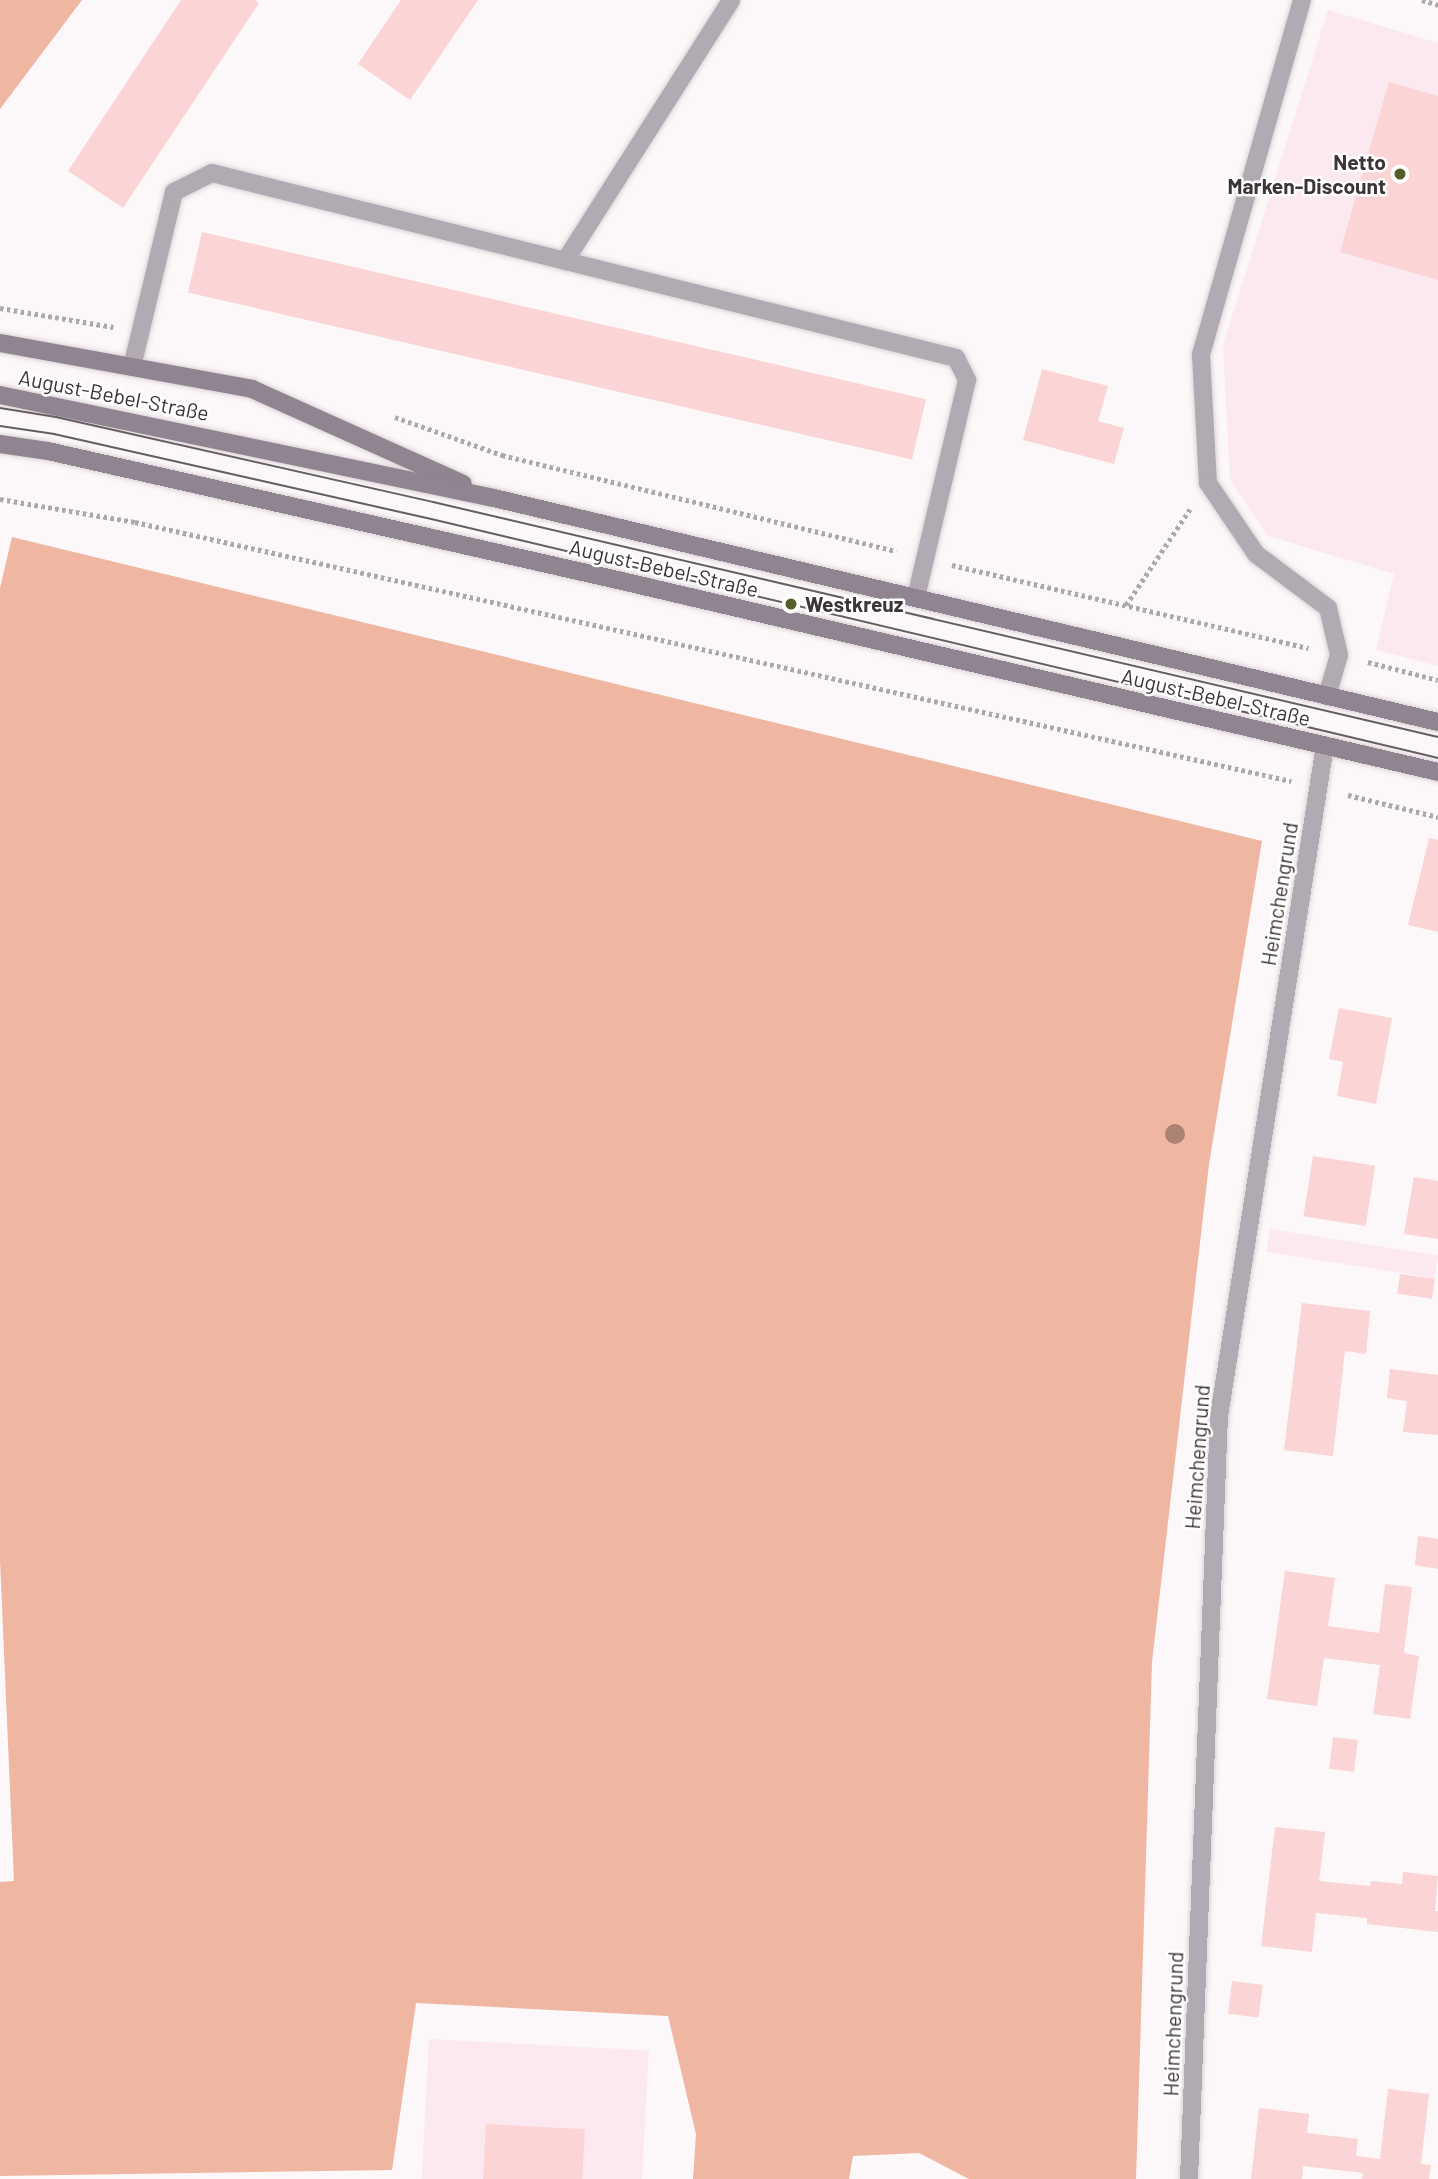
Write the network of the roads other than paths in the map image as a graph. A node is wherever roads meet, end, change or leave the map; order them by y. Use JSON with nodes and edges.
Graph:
{"nodes":[{"id":1,"x":731,"y":0,"type":"edge"},
{"id":2,"x":1302,"y":0,"type":"edge"},
{"id":3,"x":565,"y":261,"type":"junction"},
{"id":4,"x":0,"y":343,"type":"edge"},
{"id":5,"x":132,"y":367,"type":"junction"},
{"id":6,"x":0,"y":395,"type":"edge"},
{"id":7,"x":0,"y":444,"type":"edge"},
{"id":8,"x":494,"y":498,"type":"junction"},
{"id":9,"x":916,"y":598,"type":"junction"},
{"id":10,"x":1327,"y":696,"type":"junction"},
{"id":11,"x":1438,"y":722,"type":"edge"},
{"id":12,"x":1325,"y":745,"type":"junction"},
{"id":13,"x":1438,"y":772,"type":"edge"},
{"id":14,"x":1189,"y":2179,"type":"edge"}],
"edges":[{"from":1,"to":3,"type":"street"},
{"from":2,"to":10,"type":"street"},
{"from":3,"to":5,"type":"street","name":"August-Bebel-Straße"},
{"from":3,"to":9,"type":"street","name":"August-Bebel-Straße"},
{"from":4,"to":5,"type":"street"},
{"from":5,"to":8,"type":"street"},
{"from":6,"to":8,"type":"street","name":"August-Bebel-Straße"},
{"from":7,"to":12,"type":"street","name":"August-Bebel-Straße"},
{"from":8,"to":9,"type":"street","name":"August-Bebel-Straße"},
{"from":9,"to":10,"type":"street","name":"August-Bebel-Straße"},
{"from":10,"to":11,"type":"street","name":"August-Bebel-Straße"},
{"from":12,"to":13,"type":"street","name":"August-Bebel-Straße"},
{"from":12,"to":14,"type":"street","name":"Heimchengrund"}]}
